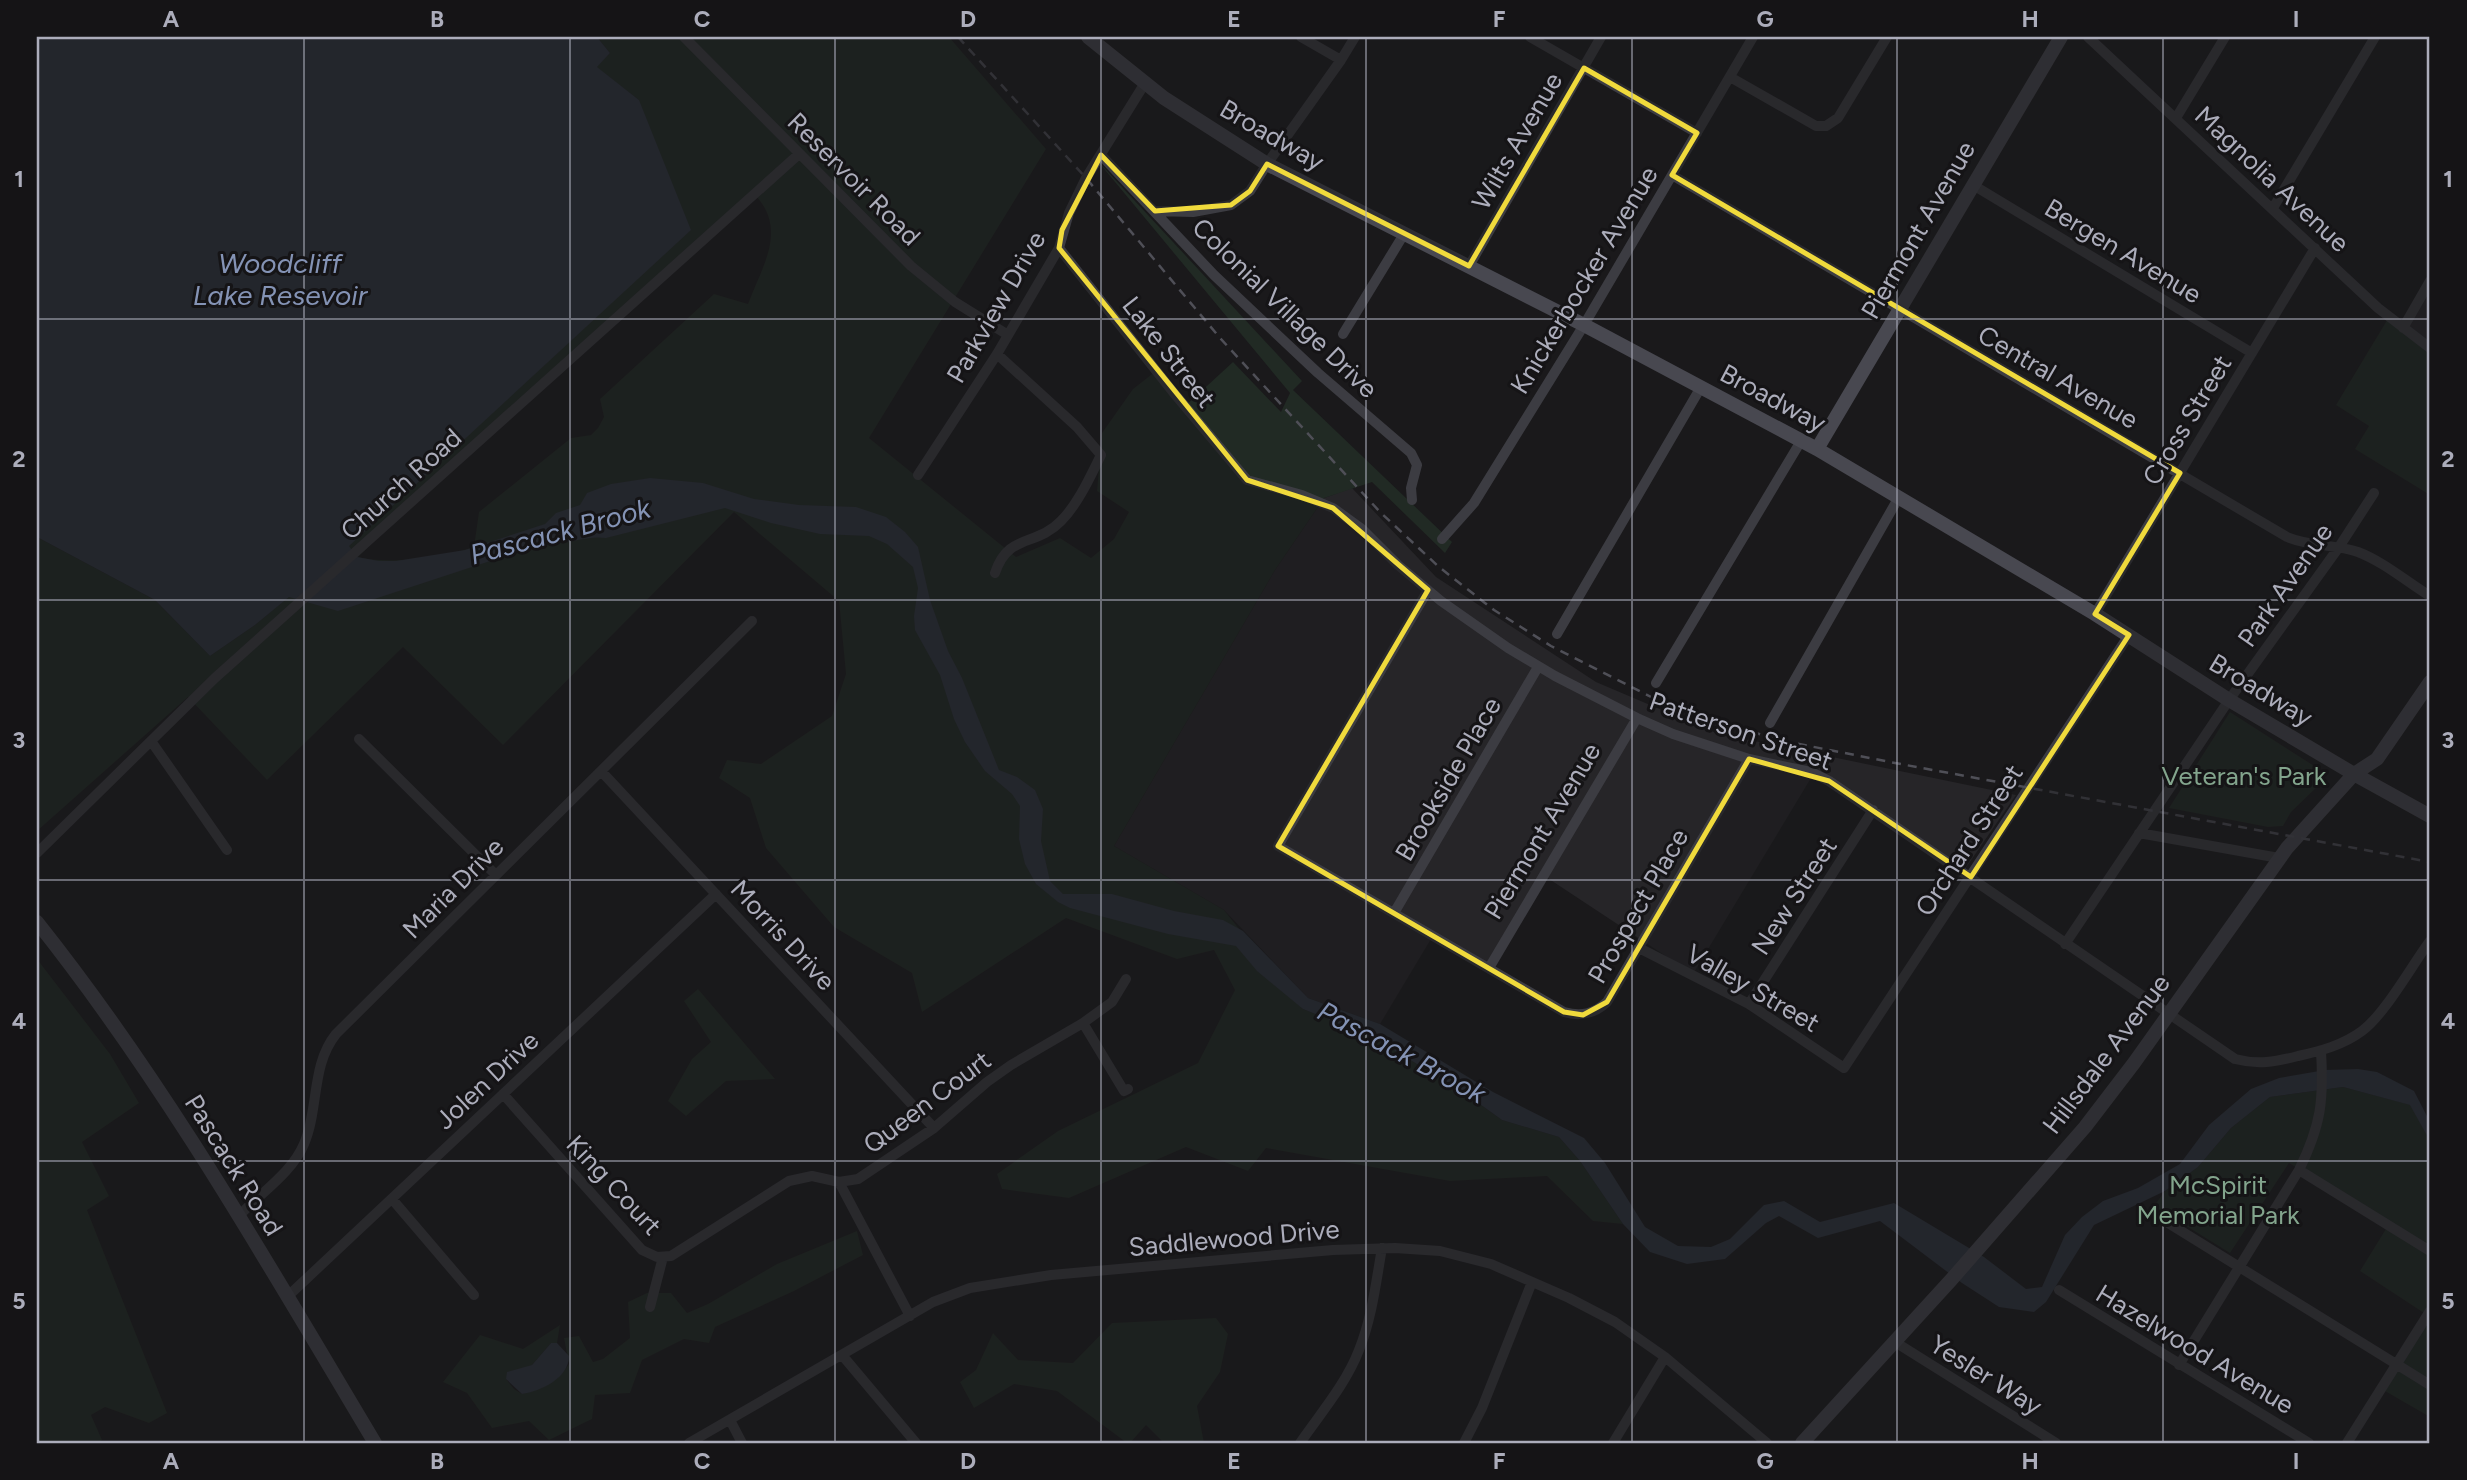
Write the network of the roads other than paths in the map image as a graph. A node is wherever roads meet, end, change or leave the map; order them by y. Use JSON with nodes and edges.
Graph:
{"nodes":[{"id":1,"x":684,"y":37,"type":"edge"},
{"id":2,"x":1088,"y":37,"type":"edge"},
{"id":3,"x":1301,"y":37,"type":"edge"},
{"id":4,"x":1355,"y":37,"type":"edge"},
{"id":5,"x":1530,"y":37,"type":"edge"},
{"id":6,"x":1601,"y":37,"type":"edge"},
{"id":7,"x":1753,"y":37,"type":"edge"},
{"id":8,"x":1887,"y":37,"type":"edge"},
{"id":9,"x":2061,"y":37,"type":"edge"},
{"id":10,"x":2088,"y":37,"type":"edge"},
{"id":11,"x":2225,"y":37,"type":"edge"},
{"id":12,"x":2375,"y":37,"type":"edge"},
{"id":13,"x":1104,"y":43,"type":"edge"},
{"id":14,"x":1341,"y":60,"type":"junction"},
{"id":15,"x":1584,"y":68,"type":"junction"},
{"id":16,"x":1730,"y":77,"type":"junction"},
{"id":17,"x":1144,"y":83,"type":"junction"},
{"id":18,"x":2176,"y":118,"type":"junction"},
{"id":19,"x":1697,"y":133,"type":"junction"},
{"id":20,"x":799,"y":154,"type":"junction"},
{"id":21,"x":1101,"y":155,"type":"junction"},
{"id":22,"x":1267,"y":164,"type":"junction"},
{"id":23,"x":1672,"y":174,"type":"junction"},
{"id":24,"x":1973,"y":185,"type":"junction"},
{"id":25,"x":2273,"y":208,"type":"junction"},
{"id":26,"x":1155,"y":211,"type":"junction"},
{"id":27,"x":1404,"y":234,"type":"junction"},
{"id":28,"x":1059,"y":248,"type":"junction"},
{"id":29,"x":2315,"y":248,"type":"junction"},
{"id":30,"x":1469,"y":266,"type":"junction"},
{"id":31,"x":2430,"y":281,"type":"edge"},
{"id":32,"x":1901,"y":310,"type":"junction"},
{"id":33,"x":1584,"y":325,"type":"junction"},
{"id":34,"x":2403,"y":328,"type":"junction"},
{"id":35,"x":1343,"y":334,"type":"dead end"},
{"id":36,"x":1008,"y":335,"type":"junction"},
{"id":37,"x":2430,"y":348,"type":"edge"},
{"id":38,"x":2252,"y":353,"type":"junction"},
{"id":39,"x":997,"y":354,"type":"junction"},
{"id":40,"x":1700,"y":387,"type":"junction"},
{"id":41,"x":1801,"y":441,"type":"junction"},
{"id":42,"x":1817,"y":449,"type":"junction"},
{"id":43,"x":2180,"y":473,"type":"junction"},
{"id":44,"x":918,"y":475,"type":"dead end"},
{"id":45,"x":1247,"y":480,"type":"joint"},
{"id":46,"x":2374,"y":493,"type":"dead end"},
{"id":47,"x":1899,"y":497,"type":"junction"},
{"id":48,"x":1412,"y":500,"type":"dead end"},
{"id":49,"x":1442,"y":539,"type":"dead end"},
{"id":50,"x":2339,"y":547,"type":"junction"},
{"id":51,"x":995,"y":573,"type":"dead end"},
{"id":52,"x":1428,"y":590,"type":"junction"},
{"id":53,"x":2430,"y":596,"type":"edge"},
{"id":54,"x":2095,"y":614,"type":"junction"},
{"id":55,"x":752,"y":621,"type":"dead end"},
{"id":56,"x":1557,"y":634,"type":"dead end"},
{"id":57,"x":2129,"y":635,"type":"junction"},
{"id":58,"x":1538,"y":667,"type":"junction"},
{"id":59,"x":2430,"y":682,"type":"edge"},
{"id":60,"x":1656,"y":683,"type":"dead end"},
{"id":61,"x":2228,"y":700,"type":"junction"},
{"id":62,"x":1637,"y":718,"type":"junction"},
{"id":63,"x":1770,"y":723,"type":"dead end"},
{"id":64,"x":359,"y":739,"type":"dead end"},
{"id":65,"x":151,"y":741,"type":"junction"},
{"id":66,"x":1749,"y":759,"type":"junction"},
{"id":67,"x":601,"y":771,"type":"junction"},
{"id":68,"x":2354,"y":774,"type":"junction"},
{"id":69,"x":1874,"y":810,"type":"junction"},
{"id":70,"x":2430,"y":816,"type":"edge"},
{"id":71,"x":2139,"y":832,"type":"junction"},
{"id":72,"x":227,"y":850,"type":"dead end"},
{"id":73,"x":37,"y":853,"type":"edge"},
{"id":74,"x":2279,"y":858,"type":"junction"},
{"id":75,"x":496,"y":875,"type":"junction"},
{"id":76,"x":1971,"y":877,"type":"junction"},
{"id":77,"x":716,"y":894,"type":"junction"},
{"id":78,"x":1394,"y":913,"type":"junction"},
{"id":79,"x":37,"y":922,"type":"edge"},
{"id":80,"x":2430,"y":941,"type":"edge"},
{"id":81,"x":2065,"y":944,"type":"junction"},
{"id":82,"x":1639,"y":948,"type":"junction"},
{"id":83,"x":1489,"y":968,"type":"junction"},
{"id":84,"x":1126,"y":979,"type":"dead end"},
{"id":85,"x":1749,"y":1004,"type":"junction"},
{"id":86,"x":2169,"y":1014,"type":"junction"},
{"id":87,"x":1083,"y":1023,"type":"junction"},
{"id":88,"x":2321,"y":1051,"type":"junction"},
{"id":89,"x":1844,"y":1068,"type":"joint"},
{"id":90,"x":1128,"y":1089,"type":"dead end"},
{"id":91,"x":503,"y":1094,"type":"junction"},
{"id":92,"x":934,"y":1128,"type":"junction"},
{"id":93,"x":2298,"y":1170,"type":"junction"},
{"id":94,"x":839,"y":1182,"type":"junction"},
{"id":95,"x":392,"y":1199,"type":"junction"},
{"id":96,"x":2152,"y":1213,"type":"dead end"},
{"id":97,"x":237,"y":1217,"type":"junction"},
{"id":98,"x":2430,"y":1241,"type":"edge"},
{"id":99,"x":2419,"y":1244,"type":"junction"},
{"id":100,"x":1382,"y":1248,"type":"junction"},
{"id":101,"x":2430,"y":1251,"type":"edge"},
{"id":102,"x":663,"y":1257,"type":"junction"},
{"id":103,"x":2239,"y":1267,"type":"junction"},
{"id":104,"x":1532,"y":1282,"type":"junction"},
{"id":105,"x":2059,"y":1290,"type":"dead end"},
{"id":106,"x":474,"y":1295,"type":"dead end"},
{"id":107,"x":287,"y":1297,"type":"junction"},
{"id":108,"x":650,"y":1307,"type":"dead end"},
{"id":109,"x":2430,"y":1311,"type":"edge"},
{"id":110,"x":910,"y":1316,"type":"junction"},
{"id":111,"x":1895,"y":1342,"type":"junction"},
{"id":112,"x":842,"y":1355,"type":"junction"},
{"id":113,"x":1665,"y":1357,"type":"junction"},
{"id":114,"x":2396,"y":1364,"type":"junction"},
{"id":115,"x":2179,"y":1365,"type":"junction"},
{"id":116,"x":2430,"y":1385,"type":"edge"},
{"id":117,"x":730,"y":1420,"type":"junction"},
{"id":118,"x":375,"y":1443,"type":"edge"},
{"id":119,"x":690,"y":1443,"type":"edge"},
{"id":120,"x":742,"y":1443,"type":"edge"},
{"id":121,"x":915,"y":1443,"type":"edge"},
{"id":122,"x":1300,"y":1443,"type":"edge"},
{"id":123,"x":1464,"y":1443,"type":"edge"},
{"id":124,"x":1612,"y":1443,"type":"edge"},
{"id":125,"x":1767,"y":1443,"type":"edge"},
{"id":126,"x":1802,"y":1443,"type":"edge"},
{"id":127,"x":2056,"y":1443,"type":"edge"},
{"id":128,"x":2309,"y":1443,"type":"edge"},
{"id":129,"x":2347,"y":1443,"type":"edge"}],
"edges":[{"from":1,"to":20,"type":"street","name":"Reservoir Road"},
{"from":2,"to":13,"type":"street","name":"Broadway"},
{"from":3,"to":14,"type":"street"},
{"from":4,"to":14,"type":"street"},
{"from":5,"to":15,"type":"street"},
{"from":6,"to":15,"type":"street","name":"Wilts Avenue"},
{"from":7,"to":16,"type":"street","name":"Knickerbocker Avenue"},
{"from":8,"to":16,"type":"street"},
{"from":9,"to":24,"type":"street","name":"Piermont Avenue"},
{"from":10,"to":18,"type":"street","name":"Magnolia Avenue"},
{"from":11,"to":18,"type":"street"},
{"from":12,"to":25,"type":"street"},
{"from":13,"to":17,"type":"street","name":"Broadway"},
{"from":14,"to":22,"type":"street"},
{"from":15,"to":19,"type":"street"},
{"from":15,"to":30,"type":"street","name":"Wilts Avenue"},
{"from":16,"to":19,"type":"street","name":"Knickerbocker Avenue"},
{"from":17,"to":21,"type":"street","name":"Parkview Drive"},
{"from":17,"to":22,"type":"street","name":"Broadway"},
{"from":18,"to":25,"type":"street","name":"Magnolia Avenue"},
{"from":19,"to":23,"type":"street","name":"Knickerbocker Avenue"},
{"from":20,"to":36,"type":"street","name":"Reservoir Road"},
{"from":20,"to":65,"type":"street","name":"Church Road"},
{"from":21,"to":26,"type":"street","name":"Colonial Village Drive"},
{"from":21,"to":28,"type":"street","name":"Parkview Drive"},
{"from":22,"to":26,"type":"street"},
{"from":22,"to":27,"type":"street","name":"Broadway"},
{"from":23,"to":32,"type":"street","name":"Central Avenue"},
{"from":23,"to":33,"type":"street","name":"Knickerbocker Avenue"},
{"from":24,"to":32,"type":"street","name":"Piermont Avenue"},
{"from":24,"to":38,"type":"street","name":"Bergen Avenue"},
{"from":25,"to":29,"type":"street","name":"Magnolia Avenue"},
{"from":26,"to":48,"type":"street","name":"Colonial Village Drive"},
{"from":27,"to":30,"type":"street","name":"Broadway"},
{"from":27,"to":35,"type":"street"},
{"from":28,"to":36,"type":"street","name":"Parkview Drive"},
{"from":28,"to":45,"type":"street","name":"Lake Street"},
{"from":29,"to":34,"type":"street","name":"Magnolia Avenue"},
{"from":29,"to":38,"type":"street","name":"Cross Street"},
{"from":30,"to":33,"type":"street","name":"Broadway"},
{"from":31,"to":34,"type":"street"},
{"from":32,"to":42,"type":"street","name":"Piermont Avenue"},
{"from":32,"to":43,"type":"street","name":"Central Avenue"},
{"from":33,"to":40,"type":"street","name":"Broadway"},
{"from":33,"to":49,"type":"street","name":"Knickerbocker Avenue"},
{"from":34,"to":37,"type":"street","name":"Magnolia Avenue"},
{"from":36,"to":39,"type":"street","name":"Parkview Drive"},
{"from":38,"to":43,"type":"street","name":"Cross Street"},
{"from":39,"to":44,"type":"street","name":"Parkview Drive"},
{"from":39,"to":51,"type":"street"},
{"from":40,"to":41,"type":"street","name":"Broadway"},
{"from":40,"to":56,"type":"street"},
{"from":41,"to":42,"type":"street","name":"Broadway"},
{"from":41,"to":60,"type":"street"},
{"from":42,"to":47,"type":"street","name":"Broadway"},
{"from":43,"to":50,"type":"street","name":"Central Avenue"},
{"from":43,"to":54,"type":"street","name":"Cross Street"},
{"from":45,"to":52,"type":"street","name":"Patterson Street"},
{"from":46,"to":50,"type":"street","name":"Park Avenue"},
{"from":47,"to":54,"type":"street","name":"Broadway"},
{"from":47,"to":63,"type":"street"},
{"from":50,"to":53,"type":"street","name":"Central Avenue"},
{"from":50,"to":61,"type":"street","name":"Park Avenue"},
{"from":52,"to":58,"type":"street","name":"Patterson Street"},
{"from":52,"to":78,"type":"street","name":"Prospect Place"},
{"from":54,"to":57,"type":"street","name":"Broadway"},
{"from":55,"to":67,"type":"street","name":"Maria Drive"},
{"from":57,"to":61,"type":"street","name":"Broadway"},
{"from":57,"to":76,"type":"street","name":"Orchard Street"},
{"from":58,"to":62,"type":"street","name":"Patterson Street"},
{"from":58,"to":78,"type":"street","name":"Brookside Place"},
{"from":59,"to":68,"type":"street","name":"Hillsdale Avenue"},
{"from":61,"to":68,"type":"street","name":"Broadway"},
{"from":61,"to":71,"type":"street","name":"Park Avenue"},
{"from":62,"to":66,"type":"street","name":"Patterson Street"},
{"from":62,"to":83,"type":"street","name":"Piermont Avenue"},
{"from":64,"to":75,"type":"street"},
{"from":65,"to":72,"type":"street"},
{"from":65,"to":73,"type":"street","name":"Church Road"},
{"from":66,"to":69,"type":"street","name":"Patterson Street"},
{"from":66,"to":82,"type":"street","name":"Prospect Place"},
{"from":67,"to":75,"type":"street","name":"Maria Drive"},
{"from":67,"to":77,"type":"street","name":"Morris Drive"},
{"from":68,"to":70,"type":"street","name":"Broadway"},
{"from":68,"to":74,"type":"street","name":"Hillsdale Avenue"},
{"from":69,"to":76,"type":"street","name":"Patterson Street"},
{"from":69,"to":85,"type":"street","name":"New Street"},
{"from":71,"to":74,"type":"street"},
{"from":71,"to":81,"type":"street","name":"Park Avenue"},
{"from":74,"to":86,"type":"street","name":"Hillsdale Avenue"},
{"from":75,"to":97,"type":"street","name":"Maria Drive"},
{"from":76,"to":81,"type":"street","name":"Patterson Street"},
{"from":76,"to":89,"type":"street","name":"Orchard Street"},
{"from":77,"to":91,"type":"street","name":"Jolen Drive"},
{"from":77,"to":92,"type":"street","name":"Morris Drive"},
{"from":78,"to":83,"type":"street","name":"Prospect Place"},
{"from":79,"to":97,"type":"street","name":"Pascack Road"},
{"from":80,"to":88,"type":"street"},
{"from":81,"to":86,"type":"street","name":"Patterson Street"},
{"from":82,"to":83,"type":"street","name":"Prospect Place"},
{"from":82,"to":85,"type":"street","name":"Valley Street"},
{"from":84,"to":87,"type":"street","name":"Queen Court"},
{"from":85,"to":89,"type":"street","name":"Valley Street"},
{"from":86,"to":88,"type":"street","name":"Patterson Street"},
{"from":86,"to":111,"type":"street","name":"Hillsdale Avenue"},
{"from":87,"to":90,"type":"street"},
{"from":87,"to":92,"type":"street","name":"Queen Court"},
{"from":88,"to":93,"type":"street"},
{"from":91,"to":95,"type":"street","name":"Jolen Drive"},
{"from":91,"to":102,"type":"street","name":"King Court"},
{"from":92,"to":94,"type":"street","name":"Queen Court"},
{"from":93,"to":99,"type":"street"},
{"from":93,"to":103,"type":"street"},
{"from":94,"to":102,"type":"street","name":"Queen Court"},
{"from":94,"to":110,"type":"street"},
{"from":95,"to":106,"type":"street"},
{"from":95,"to":107,"type":"street","name":"Jolen Drive"},
{"from":96,"to":103,"type":"street"},
{"from":97,"to":107,"type":"street","name":"Pascack Road"},
{"from":98,"to":99,"type":"street"},
{"from":99,"to":101,"type":"street"},
{"from":100,"to":104,"type":"street","name":"Saddlewood Drive"},
{"from":100,"to":110,"type":"street","name":"Saddlewood Drive"},
{"from":100,"to":122,"type":"street"},
{"from":102,"to":108,"type":"street","name":"King Court"},
{"from":103,"to":114,"type":"street"},
{"from":103,"to":115,"type":"street"},
{"from":104,"to":113,"type":"street","name":"Saddlewood Drive"},
{"from":104,"to":123,"type":"street"},
{"from":105,"to":115,"type":"street","name":"Hazelwood Avenue"},
{"from":107,"to":118,"type":"street","name":"Pascack Road"},
{"from":109,"to":114,"type":"street"},
{"from":110,"to":112,"type":"street","name":"Saddlewood Drive"},
{"from":111,"to":126,"type":"street","name":"Hillsdale Avenue"},
{"from":111,"to":127,"type":"street","name":"Yesler Way"},
{"from":112,"to":117,"type":"street","name":"Saddlewood Drive"},
{"from":112,"to":121,"type":"street"},
{"from":113,"to":124,"type":"street"},
{"from":113,"to":125,"type":"street","name":"Saddlewood Drive"},
{"from":114,"to":116,"type":"street"},
{"from":114,"to":129,"type":"street"},
{"from":115,"to":128,"type":"street","name":"Hazelwood Avenue"},
{"from":117,"to":119,"type":"street","name":"Saddlewood Drive"},
{"from":117,"to":120,"type":"street"}]}
